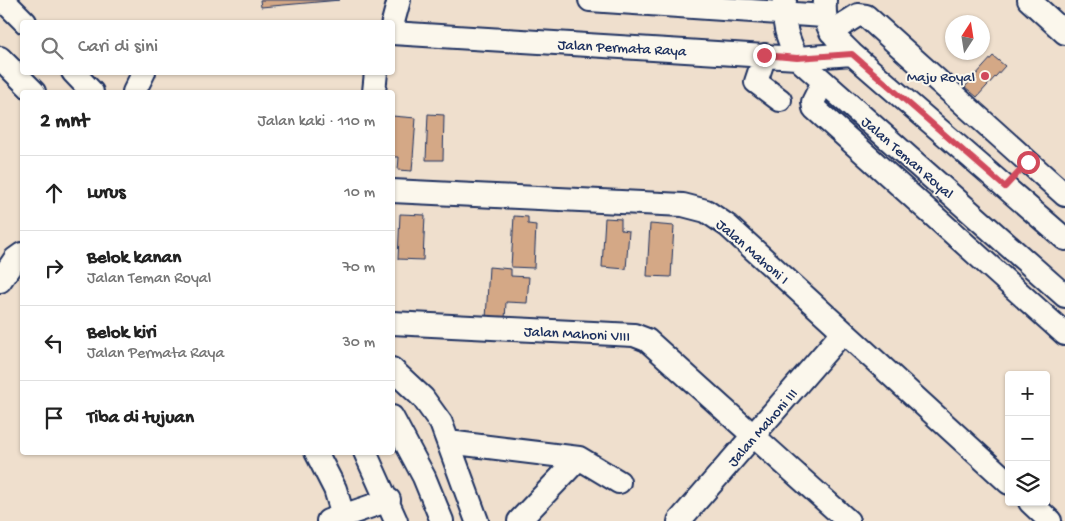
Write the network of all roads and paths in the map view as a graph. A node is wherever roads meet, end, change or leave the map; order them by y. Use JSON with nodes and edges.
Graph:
{"nodes":[{"id":1,"x":3,"y":0,"type":"edge"},
{"id":2,"x":399,"y":0,"type":"edge"},
{"id":3,"x":590,"y":0,"type":"edge"},
{"id":4,"x":1029,"y":0,"type":"edge"},
{"id":5,"x":1056,"y":0,"type":"edge"},
{"id":6,"x":784,"y":7,"type":"edge"},
{"id":7,"x":826,"y":16,"type":"edge"},
{"id":8,"x":23,"y":20,"type":"edge"},
{"id":9,"x":394,"y":20,"type":"edge"},
{"id":10,"x":1060,"y":28,"type":"edge"},
{"id":11,"x":395,"y":33,"type":"edge"},
{"id":12,"x":852,"y":54,"type":"junction"},
{"id":13,"x":764,"y":55,"type":"junction"},
{"id":14,"x":0,"y":58,"type":"edge"},
{"id":15,"x":797,"y":58,"type":"junction"},
{"id":16,"x":76,"y":75,"type":"edge"},
{"id":17,"x":142,"y":75,"type":"edge"},
{"id":18,"x":376,"y":75,"type":"edge"},
{"id":19,"x":824,"y":82,"type":"junction"},
{"id":20,"x":32,"y":90,"type":"edge"},
{"id":21,"x":90,"y":90,"type":"edge"},
{"id":22,"x":135,"y":90,"type":"edge"},
{"id":23,"x":374,"y":90,"type":"edge"},
{"id":24,"x":780,"y":100,"type":"dead end"},
{"id":25,"x":1028,"y":162,"type":"junction"},
{"id":26,"x":1005,"y":187,"type":"junction"},
{"id":27,"x":395,"y":191,"type":"edge"},
{"id":28,"x":1065,"y":195,"type":"edge"},
{"id":29,"x":1065,"y":239,"type":"edge"},
{"id":30,"x":1012,"y":248,"type":"junction"},
{"id":31,"x":20,"y":255,"type":"edge"},
{"id":32,"x":993,"y":268,"type":"junction"},
{"id":33,"x":0,"y":281,"type":"edge"},
{"id":34,"x":1065,"y":296,"type":"edge"},
{"id":35,"x":395,"y":323,"type":"edge"},
{"id":36,"x":844,"y":332,"type":"junction"},
{"id":37,"x":1065,"y":334,"type":"edge"},
{"id":38,"x":395,"y":372,"type":"edge"},
{"id":39,"x":395,"y":424,"type":"edge"},
{"id":40,"x":754,"y":436,"type":"junction"},
{"id":41,"x":448,"y":442,"type":"junction"},
{"id":42,"x":318,"y":455,"type":"edge"},
{"id":43,"x":366,"y":455,"type":"edge"},
{"id":44,"x":579,"y":458,"type":"junction"},
{"id":45,"x":1005,"y":479,"type":"edge"},
{"id":46,"x":618,"y":482,"type":"dead end"},
{"id":47,"x":388,"y":500,"type":"junction"},
{"id":48,"x":1034,"y":506,"type":"edge"},
{"id":49,"x":336,"y":518,"type":"edge"},
{"id":50,"x":396,"y":521,"type":"edge"},
{"id":51,"x":442,"y":521,"type":"edge"},
{"id":52,"x":478,"y":521,"type":"edge"},
{"id":53,"x":519,"y":521,"type":"edge"},
{"id":54,"x":679,"y":521,"type":"edge"},
{"id":55,"x":848,"y":521,"type":"edge"},
{"id":56,"x":1050,"y":521,"type":"edge"}],
"edges":[{"from":1,"to":8,"type":"street"},
{"from":2,"to":9,"type":"street"},
{"from":3,"to":6,"type":"street"},
{"from":4,"to":10,"type":"street"},
{"from":5,"to":10,"type":"street"},
{"from":6,"to":7,"type":"street"},
{"from":6,"to":15,"type":"street","name":"Jalan Teman Royal"},
{"from":7,"to":12,"type":"street"},
{"from":7,"to":25,"type":"street"},
{"from":11,"to":13,"type":"street","name":"Jalan Permata Raya"},
{"from":12,"to":15,"type":"street","name":"Jalan Permata Raya"},
{"from":12,"to":26,"type":"street"},
{"from":13,"to":15,"type":"street","name":"Jalan Permata Raya"},
{"from":13,"to":24,"type":"street"},
{"from":14,"to":20,"type":"street"},
{"from":15,"to":19,"type":"street","name":"Jalan Teman Royal"},
{"from":16,"to":21,"type":"street"},
{"from":17,"to":22,"type":"street"},
{"from":18,"to":23,"type":"street"},
{"from":19,"to":30,"type":"street","name":"Jalan Teman Royal"},
{"from":19,"to":32,"type":"street"},
{"from":25,"to":26,"type":"street"},
{"from":25,"to":28,"type":"street"},
{"from":26,"to":29,"type":"street"},
{"from":27,"to":36,"type":"street","name":"Jalan Mahoni I"},
{"from":30,"to":32,"type":"street"},
{"from":30,"to":34,"type":"street","name":"Jalan Teman Royal"},
{"from":31,"to":33,"type":"street"},
{"from":32,"to":37,"type":"street"},
{"from":35,"to":40,"type":"street","name":"Jalan Mahoni VIII"},
{"from":36,"to":40,"type":"street","name":"Jalan Mahoni III"},
{"from":36,"to":45,"type":"street","name":"Jalan Mahoni I"},
{"from":38,"to":41,"type":"street"},
{"from":39,"to":51,"type":"street"},
{"from":40,"to":54,"type":"street","name":"Jalan Mahoni III"},
{"from":40,"to":55,"type":"street","name":"Jalan Mahoni VIII"},
{"from":41,"to":44,"type":"street"},
{"from":41,"to":52,"type":"street"},
{"from":42,"to":49,"type":"street"},
{"from":43,"to":47,"type":"street"},
{"from":44,"to":46,"type":"street"},
{"from":44,"to":53,"type":"street"},
{"from":47,"to":49,"type":"street"},
{"from":47,"to":50,"type":"street"},
{"from":48,"to":56,"type":"street"}]}
